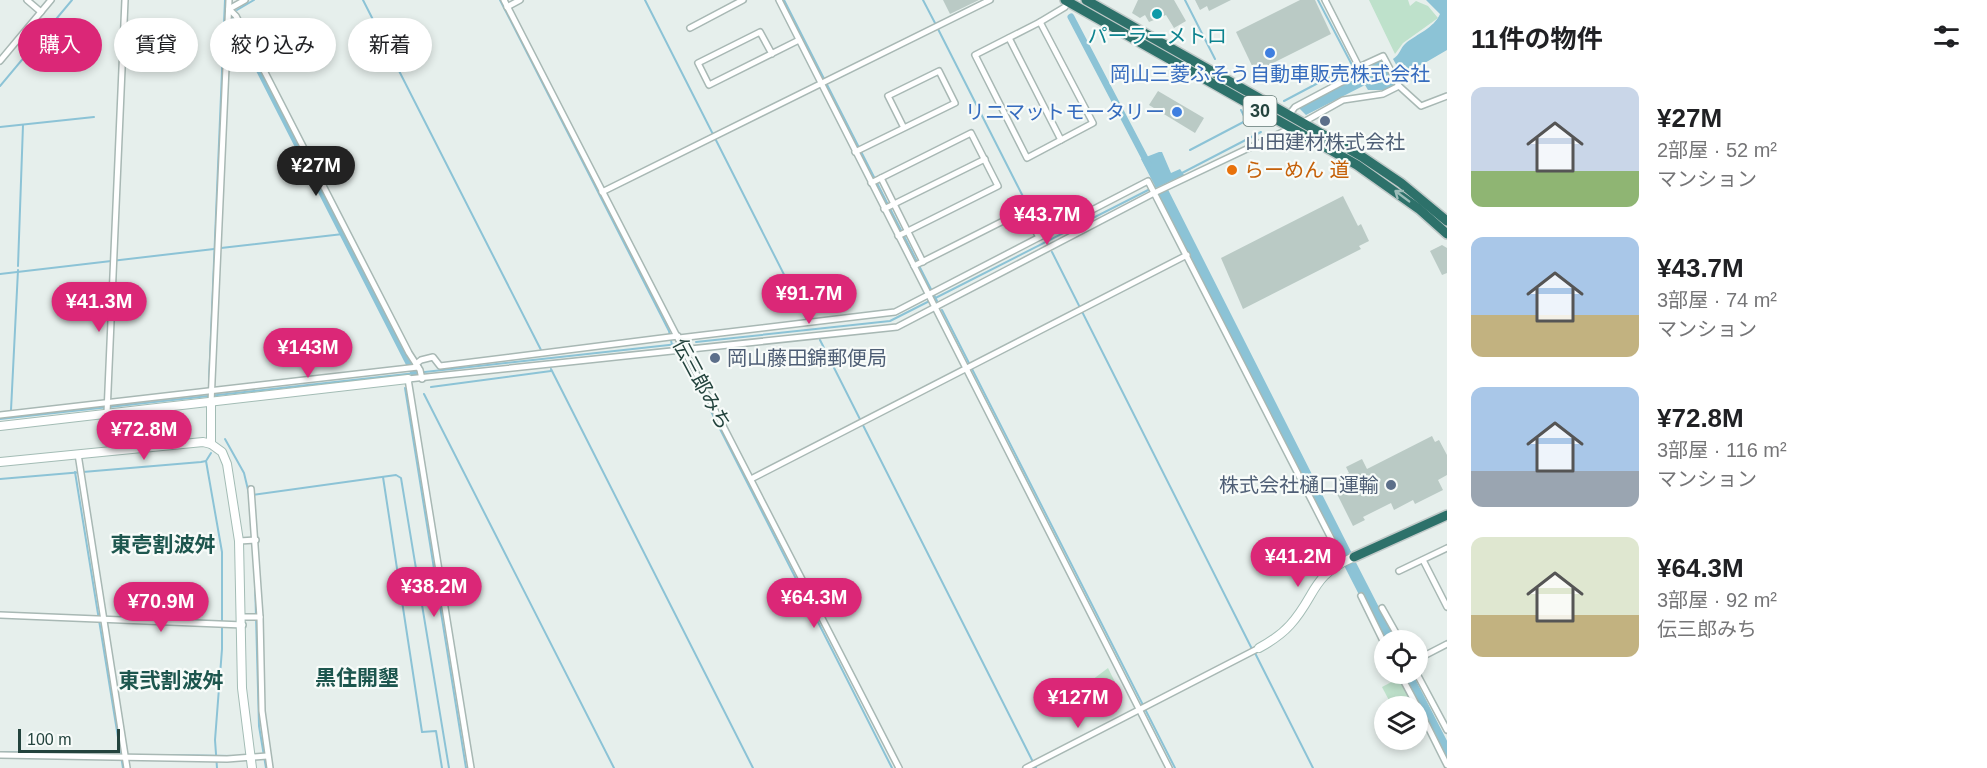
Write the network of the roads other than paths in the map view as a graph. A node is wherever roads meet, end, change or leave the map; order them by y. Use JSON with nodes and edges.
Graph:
{"nodes":[{"id":1,"x":27,"y":0,"type":"edge"},
{"id":2,"x":51,"y":0,"type":"edge"},
{"id":3,"x":125,"y":0,"type":"edge"},
{"id":4,"x":229,"y":0,"type":"edge"},
{"id":5,"x":245,"y":0,"type":"edge"},
{"id":6,"x":504,"y":0,"type":"edge"},
{"id":7,"x":520,"y":0,"type":"edge"},
{"id":8,"x":743,"y":0,"type":"edge"},
{"id":9,"x":779,"y":0,"type":"edge"},
{"id":10,"x":990,"y":0,"type":"edge"},
{"id":11,"x":1086,"y":0,"type":"edge"},
{"id":12,"x":1325,"y":0,"type":"edge"},
{"id":13,"x":1067,"y":1,"type":"edge"},
{"id":14,"x":507,"y":7,"type":"junction"},
{"id":15,"x":229,"y":9,"type":"junction"},
{"id":16,"x":41,"y":12,"type":"junction"},
{"id":17,"x":1041,"y":22,"type":"junction"},
{"id":18,"x":690,"y":28,"type":"dead end"},
{"id":19,"x":1009,"y":38,"type":"junction"},
{"id":20,"x":799,"y":40,"type":"junction"},
{"id":21,"x":772,"y":54,"type":"junction"},
{"id":22,"x":0,"y":61,"type":"edge"},
{"id":23,"x":1359,"y":67,"type":"junction"},
{"id":24,"x":824,"y":82,"type":"junction"},
{"id":25,"x":1397,"y":87,"type":"junction"},
{"id":26,"x":1447,"y":96,"type":"edge"},
{"id":27,"x":1288,"y":123,"type":"junction"},
{"id":28,"x":1302,"y":123,"type":"junction"},
{"id":29,"x":904,"y":128,"type":"junction"},
{"id":30,"x":1061,"y":140,"type":"junction"},
{"id":31,"x":858,"y":150,"type":"junction"},
{"id":32,"x":985,"y":159,"type":"junction"},
{"id":33,"x":876,"y":180,"type":"junction"},
{"id":34,"x":1137,"y":188,"type":"junction"},
{"id":35,"x":602,"y":192,"type":"junction"},
{"id":36,"x":1154,"y":192,"type":"junction"},
{"id":37,"x":1145,"y":197,"type":"junction"},
{"id":38,"x":889,"y":207,"type":"junction"},
{"id":39,"x":1447,"y":221,"type":"edge"},
{"id":40,"x":903,"y":233,"type":"junction"},
{"id":41,"x":1447,"y":234,"type":"edge"},
{"id":42,"x":1039,"y":237,"type":"junction"},
{"id":43,"x":1187,"y":255,"type":"junction"},
{"id":44,"x":918,"y":264,"type":"junction"},
{"id":45,"x":931,"y":294,"type":"junction"},
{"id":46,"x":933,"y":305,"type":"junction"},
{"id":47,"x":674,"y":338,"type":"junction"},
{"id":48,"x":686,"y":350,"type":"junction"},
{"id":49,"x":553,"y":359,"type":"junction"},
{"id":50,"x":968,"y":366,"type":"junction"},
{"id":51,"x":417,"y":370,"type":"junction"},
{"id":52,"x":408,"y":380,"type":"junction"},
{"id":53,"x":211,"y":396,"type":"junction"},
{"id":54,"x":108,"y":406,"type":"junction"},
{"id":55,"x":0,"y":415,"type":"edge"},
{"id":56,"x":5,"y":422,"type":"edge"},
{"id":57,"x":211,"y":444,"type":"junction"},
{"id":58,"x":78,"y":454,"type":"junction"},
{"id":59,"x":0,"y":462,"type":"edge"},
{"id":60,"x":751,"y":478,"type":"junction"},
{"id":61,"x":252,"y":493,"type":"dead end"},
{"id":62,"x":1447,"y":516,"type":"edge"},
{"id":63,"x":254,"y":540,"type":"junction"},
{"id":64,"x":239,"y":541,"type":"junction"},
{"id":65,"x":1447,"y":548,"type":"edge"},
{"id":66,"x":1337,"y":550,"type":"dead end"},
{"id":67,"x":1354,"y":557,"type":"joint"},
{"id":68,"x":1423,"y":560,"type":"junction"},
{"id":69,"x":1399,"y":571,"type":"dead end"},
{"id":70,"x":1361,"y":596,"type":"dead end"},
{"id":71,"x":1447,"y":607,"type":"edge"},
{"id":72,"x":1382,"y":608,"type":"dead end"},
{"id":73,"x":0,"y":615,"type":"edge"},
{"id":74,"x":258,"y":617,"type":"junction"},
{"id":75,"x":100,"y":620,"type":"junction"},
{"id":76,"x":242,"y":621,"type":"junction"},
{"id":77,"x":1378,"y":630,"type":"edge"},
{"id":78,"x":1394,"y":630,"type":"edge"},
{"id":79,"x":1447,"y":644,"type":"edge"},
{"id":80,"x":1259,"y":648,"type":"joint"},
{"id":81,"x":1428,"y":654,"type":"edge"},
{"id":82,"x":1422,"y":684,"type":"edge"},
{"id":83,"x":1143,"y":709,"type":"junction"},
{"id":84,"x":1428,"y":728,"type":"edge"},
{"id":85,"x":1447,"y":730,"type":"edge"},
{"id":86,"x":0,"y":755,"type":"edge"},
{"id":87,"x":123,"y":756,"type":"junction"},
{"id":88,"x":264,"y":756,"type":"junction"},
{"id":89,"x":249,"y":759,"type":"junction"},
{"id":90,"x":1447,"y":765,"type":"edge"},
{"id":91,"x":127,"y":768,"type":"edge"},
{"id":92,"x":252,"y":768,"type":"edge"},
{"id":93,"x":270,"y":768,"type":"edge"},
{"id":94,"x":471,"y":768,"type":"edge"},
{"id":95,"x":899,"y":768,"type":"edge"},
{"id":96,"x":1026,"y":768,"type":"edge"},
{"id":97,"x":1169,"y":768,"type":"edge"}],
"edges":[{"from":1,"to":16,"type":"street"},
{"from":2,"to":16,"type":"street"},
{"from":3,"to":54,"type":"street"},
{"from":4,"to":15,"type":"street"},
{"from":5,"to":15,"type":"street"},
{"from":6,"to":14,"type":"street","name":"伝三郎みち"},
{"from":7,"to":14,"type":"street"},
{"from":8,"to":18,"type":"street"},
{"from":9,"to":20,"type":"street"},
{"from":10,"to":24,"type":"street"},
{"from":11,"to":27,"type":"highway","number":"30"},
{"from":12,"to":23,"type":"street"},
{"from":13,"to":17,"type":"street"},
{"from":13,"to":27,"type":"highway","number":"30"},
{"from":14,"to":35,"type":"street","name":"伝三郎みち"},
{"from":15,"to":51,"type":"street"},
{"from":15,"to":53,"type":"street"},
{"from":16,"to":22,"type":"street"},
{"from":17,"to":19,"type":"street"},
{"from":17,"to":30,"type":"street"},
{"from":19,"to":30,"type":"street"},
{"from":19,"to":30,"type":"street"},
{"from":20,"to":21,"type":"street"},
{"from":20,"to":24,"type":"street"},
{"from":21,"to":21,"type":"street"},
{"from":23,"to":25,"type":"street"},
{"from":23,"to":27,"type":"street"},
{"from":24,"to":31,"type":"street"},
{"from":24,"to":35,"type":"street"},
{"from":25,"to":26,"type":"street"},
{"from":25,"to":28,"type":"street"},
{"from":27,"to":28,"type":"highway","number":"30"},
{"from":27,"to":36,"type":"street"},
{"from":41,"to":27,"type":"highway","number":"30","one_way":true},
{"from":28,"to":39,"type":"highway","number":"30"},
{"from":29,"to":29,"type":"street"},
{"from":29,"to":31,"type":"street"},
{"from":31,"to":33,"type":"street"},
{"from":32,"to":33,"type":"street"},
{"from":32,"to":38,"type":"street"},
{"from":32,"to":40,"type":"street"},
{"from":33,"to":38,"type":"street"},
{"from":33,"to":38,"type":"street"},
{"from":34,"to":36,"type":"street"},
{"from":34,"to":37,"type":"street"},
{"from":34,"to":42,"type":"street"},
{"from":35,"to":47,"type":"street","name":"伝三郎みち"},
{"from":36,"to":37,"type":"street"},
{"from":36,"to":43,"type":"street"},
{"from":37,"to":46,"type":"street"},
{"from":38,"to":40,"type":"street"},
{"from":38,"to":40,"type":"street"},
{"from":40,"to":44,"type":"street"},
{"from":40,"to":44,"type":"street"},
{"from":42,"to":44,"type":"street"},
{"from":42,"to":45,"type":"street"},
{"from":43,"to":50,"type":"street"},
{"from":43,"to":66,"type":"street"},
{"from":44,"to":45,"type":"street"},
{"from":45,"to":46,"type":"street"},
{"from":45,"to":47,"type":"street"},
{"from":46,"to":48,"type":"street"},
{"from":46,"to":50,"type":"street"},
{"from":47,"to":48,"type":"street","name":"伝三郎みち"},
{"from":47,"to":49,"type":"street"},
{"from":48,"to":49,"type":"street"},
{"from":48,"to":60,"type":"street","name":"伝三郎みち"},
{"from":49,"to":51,"type":"street"},
{"from":49,"to":51,"type":"street"},
{"from":50,"to":60,"type":"street"},
{"from":50,"to":83,"type":"street"},
{"from":51,"to":52,"type":"street"},
{"from":51,"to":53,"type":"street"},
{"from":52,"to":53,"type":"street"},
{"from":52,"to":94,"type":"street"},
{"from":53,"to":54,"type":"street"},
{"from":53,"to":57,"type":"street"},
{"from":54,"to":55,"type":"street"},
{"from":54,"to":56,"type":"street"},
{"from":57,"to":58,"type":"street"},
{"from":57,"to":64,"type":"street"},
{"from":58,"to":59,"type":"street"},
{"from":58,"to":75,"type":"street"},
{"from":60,"to":95,"type":"street","name":"伝三郎みち"},
{"from":61,"to":63,"type":"street"},
{"from":62,"to":67,"type":"highway"},
{"from":63,"to":64,"type":"street"},
{"from":63,"to":74,"type":"street"},
{"from":64,"to":76,"type":"street"},
{"from":65,"to":68,"type":"street"},
{"from":67,"to":80,"type":"street"},
{"from":68,"to":69,"type":"street"},
{"from":68,"to":71,"type":"street"},
{"from":70,"to":77,"type":"street"},
{"from":72,"to":78,"type":"street"},
{"from":73,"to":75,"type":"street"},
{"from":74,"to":76,"type":"street"},
{"from":74,"to":88,"type":"street"},
{"from":75,"to":76,"type":"street"},
{"from":75,"to":87,"type":"street"},
{"from":76,"to":89,"type":"street"},
{"from":79,"to":81,"type":"street"},
{"from":80,"to":83,"type":"street"},
{"from":82,"to":85,"type":"street"},
{"from":83,"to":96,"type":"street"},
{"from":83,"to":97,"type":"street"},
{"from":84,"to":90,"type":"street"},
{"from":86,"to":87,"type":"street"},
{"from":87,"to":89,"type":"street"},
{"from":87,"to":91,"type":"street"},
{"from":88,"to":89,"type":"street"},
{"from":88,"to":93,"type":"street"},
{"from":89,"to":92,"type":"street"}]}
